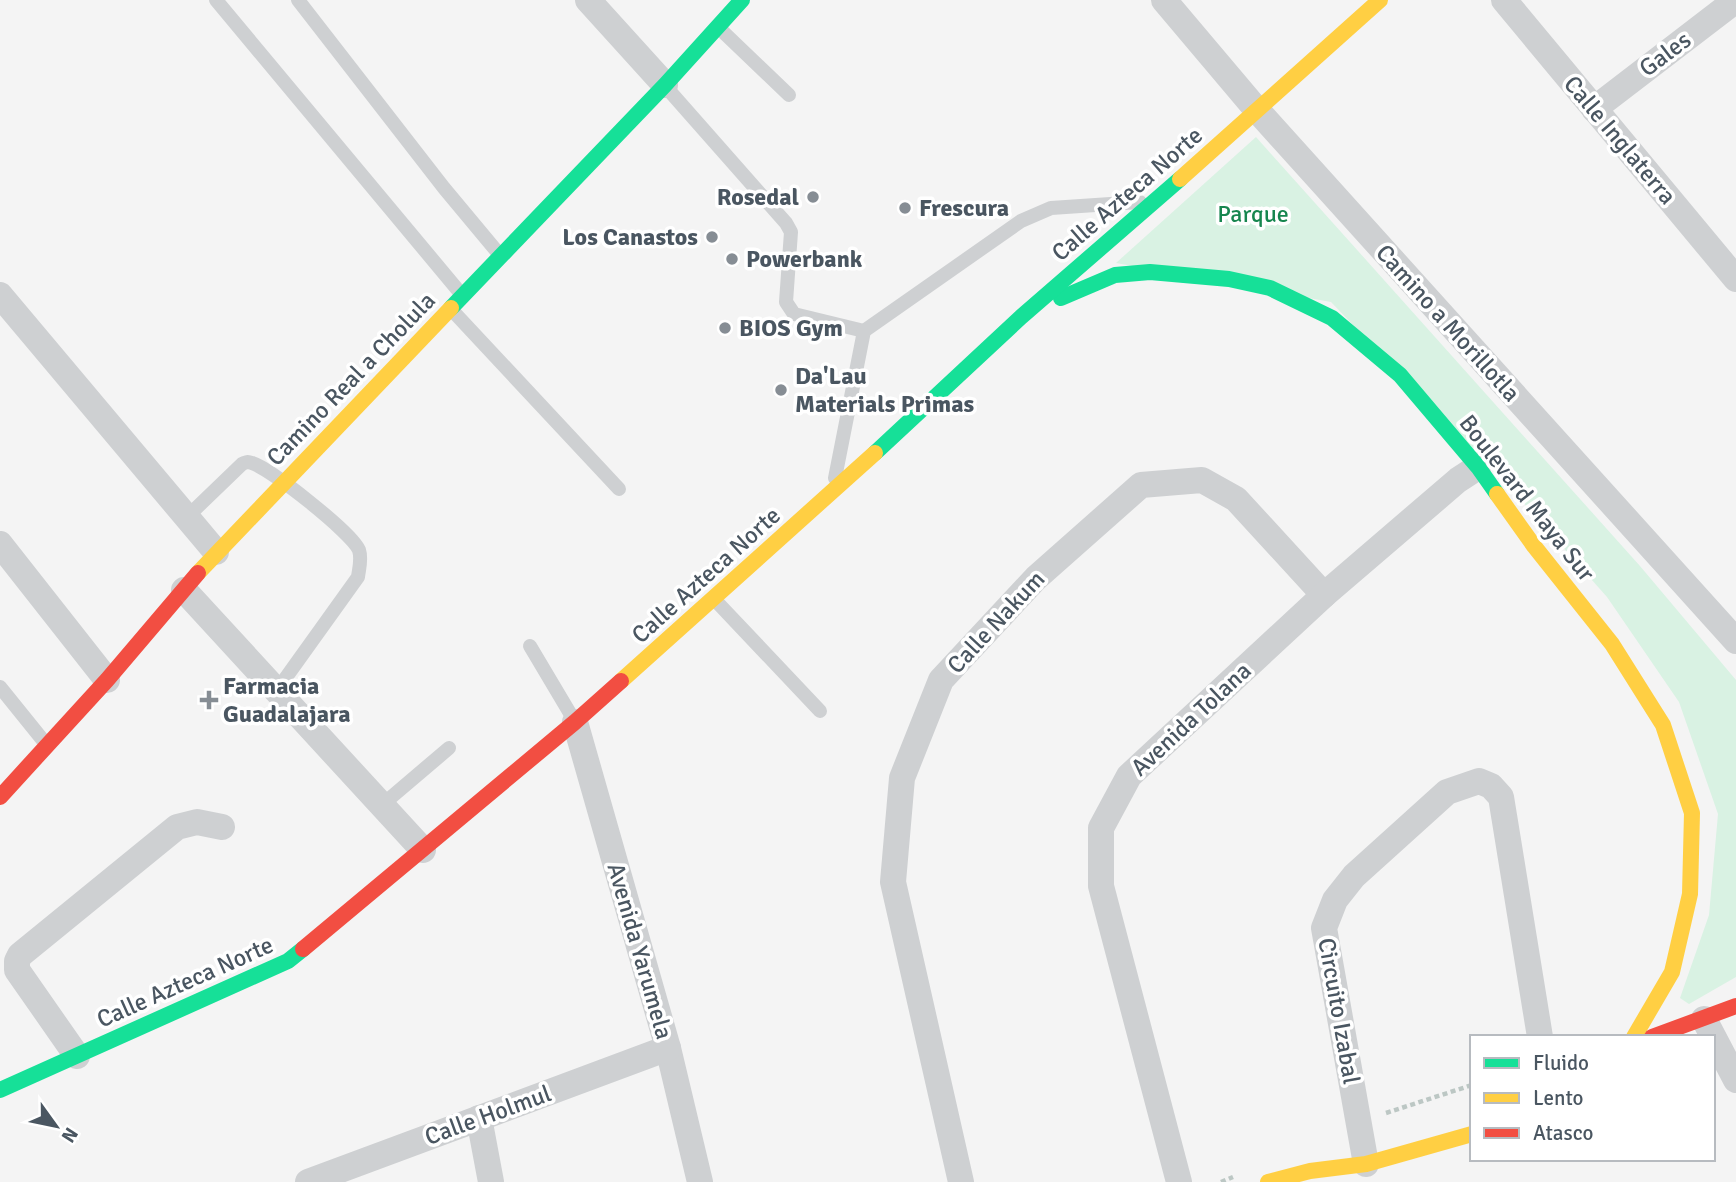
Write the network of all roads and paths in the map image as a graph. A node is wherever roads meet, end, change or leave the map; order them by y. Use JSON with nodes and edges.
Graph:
{"nodes":[{"id":1,"x":216,"y":0,"type":"edge"},
{"id":2,"x":298,"y":0,"type":"edge"},
{"id":3,"x":588,"y":0,"type":"edge"},
{"id":4,"x":1164,"y":0,"type":"edge"},
{"id":5,"x":1380,"y":0,"type":"edge"},
{"id":6,"x":1504,"y":0,"type":"edge"},
{"id":7,"x":1736,"y":0,"type":"edge"},
{"id":8,"x":729,"y":9,"type":"edge"},
{"id":9,"x":665,"y":86,"type":"junction"},
{"id":10,"x":789,"y":94,"type":"dead end"},
{"id":11,"x":1256,"y":109,"type":"junction"},
{"id":12,"x":1594,"y":109,"type":"junction"},
{"id":13,"x":1155,"y":201,"type":"junction"},
{"id":14,"x":500,"y":257,"type":"junction"},
{"id":15,"x":1736,"y":279,"type":"edge"},
{"id":16,"x":0,"y":295,"type":"edge"},
{"id":17,"x":463,"y":296,"type":"junction"},
{"id":18,"x":450,"y":308,"type":"junction"},
{"id":19,"x":1021,"y":317,"type":"junction"},
{"id":20,"x":864,"y":331,"type":"junction"},
{"id":21,"x":1478,"y":467,"type":"junction"},
{"id":22,"x":283,"y":483,"type":"junction"},
{"id":23,"x":619,"y":489,"type":"dead end"},
{"id":24,"x":832,"y":493,"type":"junction"},
{"id":25,"x":187,"y":517,"type":"junction"},
{"id":26,"x":0,"y":544,"type":"edge"},
{"id":27,"x":216,"y":552,"type":"junction"},
{"id":28,"x":184,"y":590,"type":"junction"},
{"id":29,"x":1324,"y":595,"type":"junction"},
{"id":30,"x":714,"y":599,"type":"junction"},
{"id":31,"x":1736,"y":642,"type":"edge"},
{"id":32,"x":530,"y":646,"type":"dead end"},
{"id":33,"x":107,"y":680,"type":"junction"},
{"id":34,"x":0,"y":687,"type":"edge"},
{"id":35,"x":277,"y":690,"type":"junction"},
{"id":36,"x":820,"y":711,"type":"dead end"},
{"id":37,"x":575,"y":722,"type":"junction"},
{"id":38,"x":47,"y":745,"type":"junction"},
{"id":39,"x":449,"y":748,"type":"dead end"},
{"id":40,"x":0,"y":797,"type":"edge"},
{"id":41,"x":382,"y":805,"type":"junction"},
{"id":42,"x":222,"y":827,"type":"dead end"},
{"id":43,"x":423,"y":850,"type":"junction"},
{"id":44,"x":1736,"y":1006,"type":"edge"},
{"id":45,"x":1704,"y":1019,"type":"junction"},
{"id":46,"x":1539,"y":1035,"type":"edge"},
{"id":47,"x":1635,"y":1035,"type":"edge"},
{"id":48,"x":1658,"y":1035,"type":"edge"},
{"id":49,"x":1712,"y":1035,"type":"edge"},
{"id":50,"x":1715,"y":1040,"type":"edge"},
{"id":51,"x":668,"y":1048,"type":"junction"},
{"id":52,"x":77,"y":1056,"type":"junction"},
{"id":53,"x":1736,"y":1080,"type":"edge"},
{"id":54,"x":0,"y":1090,"type":"edge"},
{"id":55,"x":479,"y":1118,"type":"junction"},
{"id":56,"x":1470,"y":1135,"type":"edge"},
{"id":57,"x":1366,"y":1164,"type":"junction"},
{"id":58,"x":1313,"y":1177,"type":"edge"},
{"id":59,"x":308,"y":1182,"type":"edge"},
{"id":60,"x":491,"y":1182,"type":"edge"},
{"id":61,"x":700,"y":1182,"type":"edge"},
{"id":62,"x":961,"y":1182,"type":"edge"},
{"id":63,"x":1179,"y":1182,"type":"edge"},
{"id":64,"x":1268,"y":1182,"type":"edge"}],
"edges":[{"from":1,"to":17,"type":"lane"},
{"from":2,"to":14,"type":"lane"},
{"from":3,"to":9,"type":"street"},
{"from":4,"to":11,"type":"street","name":"Camino a Morillotla"},
{"from":5,"to":11,"type":"main road","name":"Calle Azteca Norte"},
{"from":6,"to":12,"type":"street","name":"Calle Inglaterra"},
{"from":7,"to":12,"type":"street","name":"Gales"},
{"from":8,"to":9,"type":"main road","name":"Camino Real a Cholula"},
{"from":8,"to":10,"type":"lane"},
{"from":9,"to":14,"type":"main road","name":"Camino Real a Cholula"},
{"from":9,"to":20,"type":"lane"},
{"from":11,"to":13,"type":"main road","name":"Calle Azteca Norte"},
{"from":11,"to":31,"type":"street","name":"Camino a Morillotla"},
{"from":12,"to":15,"type":"street","name":"Calle Inglaterra"},
{"from":13,"to":19,"type":"main road","name":"Calle Azteca Norte"},
{"from":13,"to":20,"type":"lane"},
{"from":14,"to":17,"type":"main road","name":"Camino Real a Cholula"},
{"from":16,"to":25,"type":"street"},
{"from":17,"to":18,"type":"main road","name":"Camino Real a Cholula"},
{"from":18,"to":22,"type":"main road","name":"Camino Real a Cholula"},
{"from":18,"to":23,"type":"lane"},
{"from":19,"to":21,"type":"main road","name":"Boulevard Maya Sur"},
{"from":19,"to":24,"type":"main road","name":"Calle Azteca Norte"},
{"from":20,"to":24,"type":"lane"},
{"from":21,"to":29,"type":"street","name":"Avenida Tolana"},
{"from":21,"to":47,"type":"main road","name":"Boulevard Maya Sur"},
{"from":22,"to":25,"type":"lane"},
{"from":22,"to":27,"type":"main road","name":"Camino Real a Cholula"},
{"from":22,"to":35,"type":"lane"},
{"from":24,"to":30,"type":"main road","name":"Calle Azteca Norte"},
{"from":25,"to":27,"type":"street"},
{"from":26,"to":33,"type":"street"},
{"from":27,"to":28,"type":"main road","name":"Camino Real a Cholula"},
{"from":28,"to":33,"type":"main road","name":"Camino Real a Cholula"},
{"from":28,"to":35,"type":"street"},
{"from":29,"to":62,"type":"street","name":"Calle Nakum"},
{"from":29,"to":63,"type":"street","name":"Avenida Tolana"},
{"from":30,"to":36,"type":"lane"},
{"from":30,"to":37,"type":"main road","name":"Calle Azteca Norte"},
{"from":32,"to":37,"type":"lane"},
{"from":33,"to":38,"type":"main road","name":"Camino Real a Cholula"},
{"from":34,"to":38,"type":"lane"},
{"from":35,"to":41,"type":"street"},
{"from":37,"to":43,"type":"main road","name":"Calle Azteca Norte"},
{"from":37,"to":51,"type":"street","name":"Avenida Yarumela"},
{"from":38,"to":40,"type":"main road","name":"Camino Real a Cholula"},
{"from":39,"to":41,"type":"lane"},
{"from":41,"to":43,"type":"street"},
{"from":42,"to":52,"type":"street"},
{"from":43,"to":52,"type":"main road","name":"Calle Azteca Norte"},
{"from":44,"to":45,"type":"main road"},
{"from":45,"to":48,"type":"main road"},
{"from":45,"to":49,"type":"street"},
{"from":46,"to":57,"type":"street","name":"Circuito Izabal"},
{"from":50,"to":53,"type":"street"},
{"from":51,"to":55,"type":"street","name":"Calle Holmul"},
{"from":51,"to":61,"type":"street","name":"Avenida Yarumela"},
{"from":52,"to":54,"type":"main road","name":"Calle Azteca Norte"},
{"from":55,"to":59,"type":"street","name":"Calle Holmul"},
{"from":55,"to":60,"type":"street"},
{"from":56,"to":57,"type":"main road"},
{"from":57,"to":58,"type":"main road"},
{"from":58,"to":64,"type":"main road"}]}
